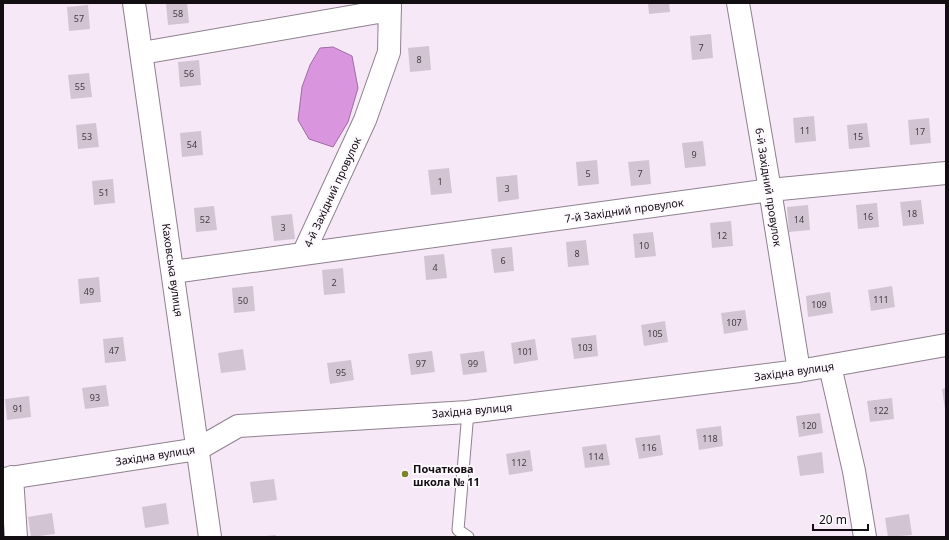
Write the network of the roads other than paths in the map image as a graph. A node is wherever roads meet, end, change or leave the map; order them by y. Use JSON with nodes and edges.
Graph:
{"nodes":[{"id":1,"x":134,"y":3,"type":"edge"},
{"id":2,"x":738,"y":3,"type":"edge"},
{"id":3,"x":390,"y":7,"type":"edge"},
{"id":4,"x":142,"y":53,"type":"junction"},
{"id":5,"x":946,"y":173,"type":"edge"},
{"id":6,"x":770,"y":190,"type":"junction"},
{"id":7,"x":303,"y":254,"type":"junction"},
{"id":8,"x":173,"y":272,"type":"junction"},
{"id":9,"x":946,"y":345,"type":"edge"},
{"id":10,"x":830,"y":366,"type":"junction"},
{"id":11,"x":799,"y":371,"type":"junction"},
{"id":12,"x":468,"y":412,"type":"junction"},
{"id":13,"x":198,"y":449,"type":"junction"},
{"id":14,"x":8,"y":478,"type":"edge"},
{"id":15,"x":16,"y":537,"type":"edge"},
{"id":16,"x":210,"y":537,"type":"edge"},
{"id":17,"x":468,"y":537,"type":"edge"},
{"id":18,"x":865,"y":537,"type":"edge"}],
"edges":[{"from":1,"to":4,"type":"street","name":"Каховська вулиця"},
{"from":2,"to":6,"type":"street","name":"6-й Західний провулок"},
{"from":3,"to":4,"type":"street"},
{"from":3,"to":7,"type":"street","name":"4-й Західний провулок"},
{"from":4,"to":8,"type":"street","name":"Каховська вулиця"},
{"from":5,"to":6,"type":"street","name":"7-й Західний провулок"},
{"from":6,"to":7,"type":"street","name":"7-й Західний провулок"},
{"from":6,"to":11,"type":"street","name":"6-й Західний провулок"},
{"from":7,"to":8,"type":"street","name":"4-й Західний провулок"},
{"from":8,"to":13,"type":"street","name":"Каховська вулиця"},
{"from":9,"to":10,"type":"street","name":"Західна вулиця"},
{"from":10,"to":11,"type":"street","name":"Західна вулиця"},
{"from":10,"to":18,"type":"street"},
{"from":11,"to":12,"type":"street","name":"Західна вулиця"},
{"from":12,"to":13,"type":"street","name":"Західна вулиця"},
{"from":12,"to":17,"type":"lane"},
{"from":13,"to":14,"type":"street","name":"Західна вулиця"},
{"from":13,"to":16,"type":"street","name":"Каховська вулиця"},
{"from":14,"to":15,"type":"street"}]}
